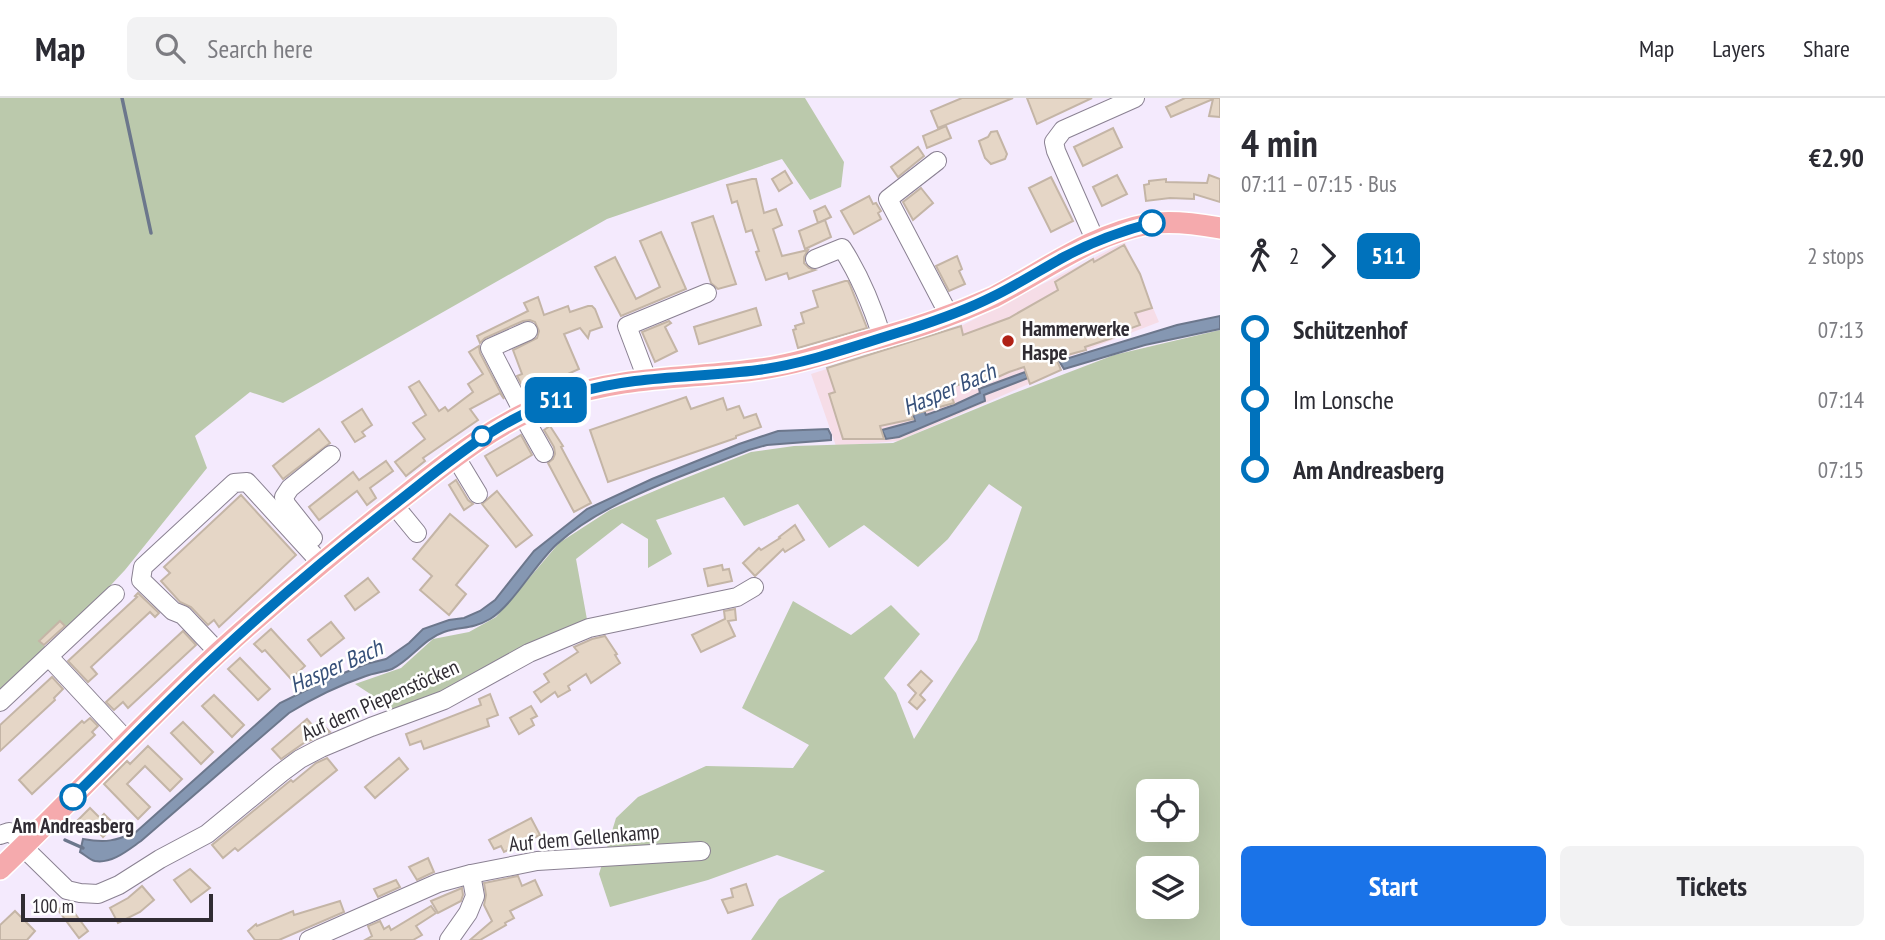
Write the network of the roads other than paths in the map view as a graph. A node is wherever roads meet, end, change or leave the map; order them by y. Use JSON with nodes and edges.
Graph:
{"nodes":[{"id":1,"x":1135,"y":98,"type":"edge"},
{"id":2,"x":937,"y":161,"type":"dead end"},
{"id":3,"x":1220,"y":228,"type":"edge"},
{"id":4,"x":1096,"y":242,"type":"junction"},
{"id":5,"x":815,"y":259,"type":"dead end"},
{"id":6,"x":707,"y":293,"type":"dead end"},
{"id":7,"x":949,"y":315,"type":"junction"},
{"id":8,"x":528,"y":331,"type":"dead end"},
{"id":9,"x":882,"y":337,"type":"junction"},
{"id":10,"x":647,"y":379,"type":"junction"},
{"id":11,"x":524,"y":413,"type":"junction"},
{"id":12,"x":544,"y":453,"type":"dead end"},
{"id":13,"x":331,"y":456,"type":"dead end"},
{"id":14,"x":455,"y":456,"type":"junction"},
{"id":15,"x":478,"y":494,"type":"dead end"},
{"id":16,"x":394,"y":505,"type":"junction"},
{"id":17,"x":417,"y":533,"type":"dead end"},
{"id":18,"x":324,"y":560,"type":"junction"},
{"id":19,"x":754,"y":586,"type":"dead end"},
{"id":20,"x":115,"y":594,"type":"dead end"},
{"id":21,"x":219,"y":653,"type":"junction"},
{"id":22,"x":49,"y":657,"type":"junction"},
{"id":23,"x":0,"y":702,"type":"edge"},
{"id":24,"x":128,"y":743,"type":"junction"},
{"id":25,"x":0,"y":835,"type":"edge"},
{"id":26,"x":24,"y":846,"type":"junction"},
{"id":27,"x":701,"y":851,"type":"dead end"},
{"id":28,"x":0,"y":869,"type":"edge"},
{"id":29,"x":471,"y":874,"type":"junction"},
{"id":30,"x":309,"y":940,"type":"edge"},
{"id":31,"x":449,"y":940,"type":"edge"}],
"edges":[{"from":1,"to":4,"type":"street"},
{"from":2,"to":7,"type":"street"},
{"from":3,"to":4,"type":"main road"},
{"from":4,"to":7,"type":"main road"},
{"from":5,"to":9,"type":"street"},
{"from":6,"to":10,"type":"street"},
{"from":7,"to":9,"type":"main road"},
{"from":8,"to":11,"type":"street"},
{"from":9,"to":10,"type":"main road"},
{"from":10,"to":11,"type":"main road"},
{"from":11,"to":12,"type":"street"},
{"from":11,"to":14,"type":"main road"},
{"from":13,"to":18,"type":"street"},
{"from":14,"to":15,"type":"street"},
{"from":14,"to":16,"type":"main road"},
{"from":16,"to":17,"type":"street"},
{"from":16,"to":18,"type":"main road"},
{"from":18,"to":21,"type":"main road"},
{"from":18,"to":21,"type":"street"},
{"from":19,"to":26,"type":"street","name":"Auf dem Piepenstöcken"},
{"from":20,"to":22,"type":"street"},
{"from":21,"to":24,"type":"main road"},
{"from":22,"to":23,"type":"street"},
{"from":22,"to":24,"type":"street"},
{"from":24,"to":26,"type":"main road"},
{"from":25,"to":26,"type":"street"},
{"from":26,"to":28,"type":"main road"},
{"from":27,"to":29,"type":"street","name":"Auf dem Gellenkamp"},
{"from":29,"to":30,"type":"street","name":"Auf dem Gellenkamp"},
{"from":29,"to":31,"type":"street"}]}
